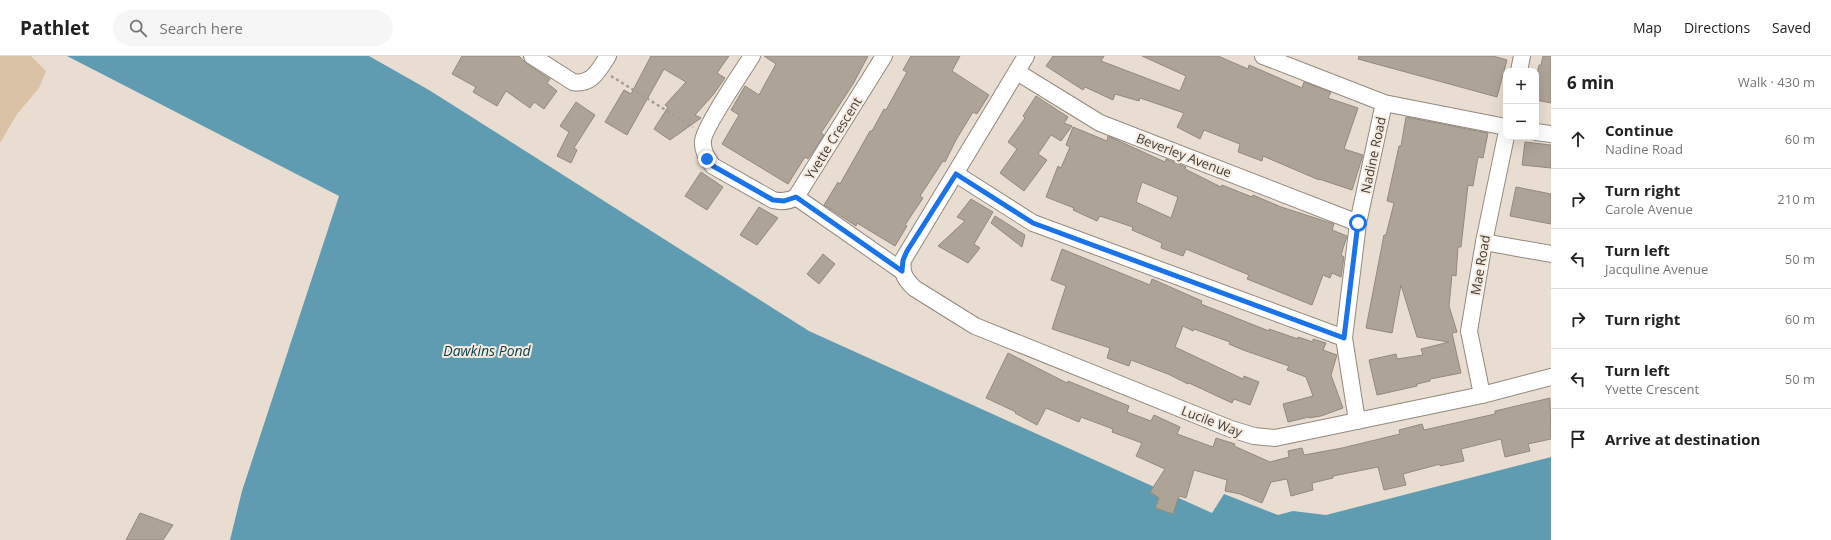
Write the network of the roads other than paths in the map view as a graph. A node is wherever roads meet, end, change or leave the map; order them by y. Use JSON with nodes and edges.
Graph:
{"nodes":[{"id":1,"x":532,"y":56,"type":"edge"},
{"id":2,"x":752,"y":56,"type":"edge"},
{"id":3,"x":884,"y":56,"type":"edge"},
{"id":4,"x":1026,"y":56,"type":"edge"},
{"id":5,"x":1263,"y":56,"type":"edge"},
{"id":6,"x":1522,"y":56,"type":"edge"},
{"id":7,"x":604,"y":62,"type":"edge"},
{"id":8,"x":1520,"y":68,"type":"edge"},
{"id":9,"x":1017,"y":72,"type":"junction"},
{"id":10,"x":1384,"y":104,"type":"junction"},
{"id":11,"x":1503,"y":126,"type":"edge"},
{"id":12,"x":1539,"y":132,"type":"edge"},
{"id":13,"x":1551,"y":134,"type":"edge"},
{"id":14,"x":1505,"y":140,"type":"edge"},
{"id":15,"x":956,"y":174,"type":"junction"},
{"id":16,"x":796,"y":197,"type":"junction"},
{"id":17,"x":1358,"y":223,"type":"junction"},
{"id":18,"x":1484,"y":242,"type":"junction"},
{"id":19,"x":1551,"y":254,"type":"edge"},
{"id":20,"x":902,"y":271,"type":"junction"},
{"id":21,"x":1344,"y":338,"type":"junction"},
{"id":22,"x":1551,"y":377,"type":"edge"},
{"id":23,"x":1482,"y":395,"type":"junction"},
{"id":24,"x":1357,"y":421,"type":"junction"}],
"edges":[{"from":1,"to":7,"type":"street"},
{"from":2,"to":16,"type":"street"},
{"from":3,"to":16,"type":"street","name":"Yvette Crescent"},
{"from":4,"to":9,"type":"street"},
{"from":5,"to":10,"type":"street"},
{"from":6,"to":8,"type":"street"},
{"from":9,"to":15,"type":"street"},
{"from":9,"to":17,"type":"street","name":"Beverley Avenue"},
{"from":10,"to":11,"type":"street"},
{"from":10,"to":17,"type":"street","name":"Nadine Road"},
{"from":12,"to":13,"type":"street"},
{"from":14,"to":18,"type":"street","name":"Mae Road"},
{"from":15,"to":20,"type":"street"},
{"from":15,"to":21,"type":"street"},
{"from":16,"to":20,"type":"street"},
{"from":17,"to":21,"type":"street","name":"Nadine Road"},
{"from":18,"to":19,"type":"street"},
{"from":18,"to":23,"type":"street","name":"Mae Road"},
{"from":20,"to":24,"type":"street","name":"Lucile Way"},
{"from":21,"to":24,"type":"street","name":"Nadine Road"},
{"from":22,"to":23,"type":"street","name":"Lucile Way"},
{"from":23,"to":24,"type":"street","name":"Lucile Way"}]}
